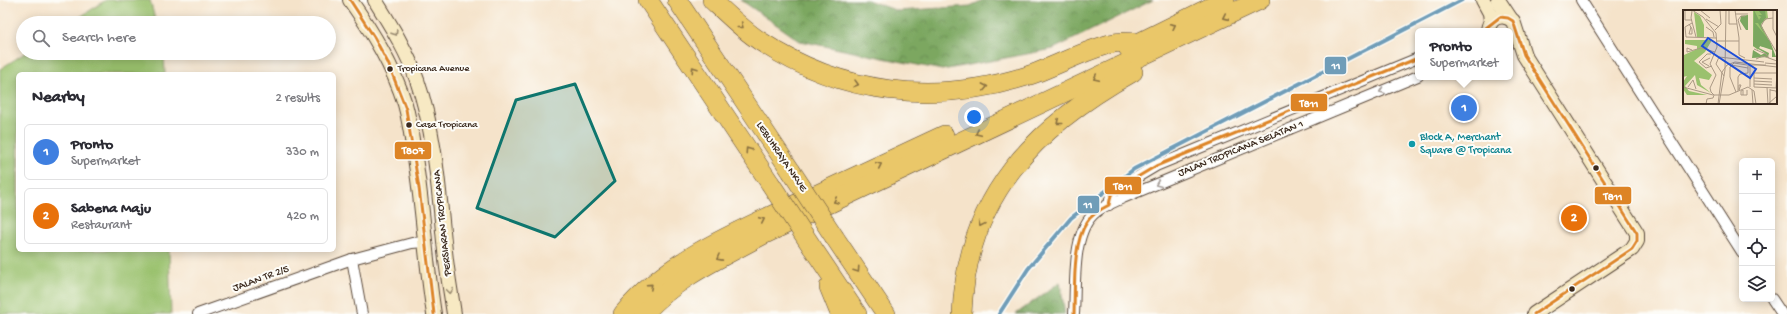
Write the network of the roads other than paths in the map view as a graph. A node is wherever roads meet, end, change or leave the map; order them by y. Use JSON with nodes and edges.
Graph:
{"nodes":[{"id":1,"x":350,"y":0,"type":"edge"},
{"id":2,"x":375,"y":0,"type":"edge"},
{"id":3,"x":648,"y":0,"type":"edge"},
{"id":4,"x":677,"y":0,"type":"edge"},
{"id":5,"x":712,"y":0,"type":"edge"},
{"id":6,"x":1225,"y":0,"type":"edge"},
{"id":7,"x":1260,"y":0,"type":"edge"},
{"id":8,"x":1483,"y":0,"type":"edge"},
{"id":9,"x":1498,"y":0,"type":"edge"},
{"id":10,"x":1581,"y":0,"type":"edge"},
{"id":11,"x":1510,"y":18,"type":"junction"},
{"id":12,"x":1488,"y":27,"type":"edge"},
{"id":13,"x":1513,"y":38,"type":"edge"},
{"id":14,"x":1138,"y":43,"type":"junction"},
{"id":15,"x":1513,"y":48,"type":"edge"},
{"id":16,"x":1157,"y":49,"type":"junction"},
{"id":17,"x":1524,"y":55,"type":"junction"},
{"id":18,"x":1415,"y":59,"type":"edge"},
{"id":19,"x":1415,"y":77,"type":"edge"},
{"id":20,"x":1110,"y":205,"type":"junction"},
{"id":21,"x":444,"y":241,"type":"junction"},
{"id":22,"x":425,"y":242,"type":"junction"},
{"id":23,"x":812,"y":247,"type":"junction"},
{"id":24,"x":1739,"y":247,"type":"edge"},
{"id":25,"x":352,"y":259,"type":"junction"},
{"id":26,"x":1774,"y":302,"type":"edge"},
{"id":27,"x":198,"y":314,"type":"edge"},
{"id":28,"x":362,"y":314,"type":"edge"},
{"id":29,"x":434,"y":314,"type":"edge"},
{"id":30,"x":454,"y":314,"type":"edge"},
{"id":31,"x":623,"y":314,"type":"edge"},
{"id":32,"x":644,"y":314,"type":"edge"},
{"id":33,"x":840,"y":314,"type":"edge"},
{"id":34,"x":857,"y":314,"type":"edge"},
{"id":35,"x":886,"y":314,"type":"edge"},
{"id":36,"x":962,"y":314,"type":"edge"},
{"id":37,"x":1074,"y":314,"type":"edge"},
{"id":38,"x":1534,"y":314,"type":"edge"},
{"id":39,"x":1782,"y":314,"type":"edge"}],
"edges":[{"from":1,"to":22,"type":"main road","name":"PERSIARAN TROPICANA"},
{"from":2,"to":21,"type":"main road","name":"PERSIARAN TROPICANA","one_way":true},
{"from":23,"to":3,"type":"highway","one_way":true,"bridge":true},
{"from":4,"to":35,"type":"highway","name":"LEBUHRAYA NKVE","one_way":true,"bridge":true},
{"from":5,"to":14,"type":"highway","one_way":true},
{"from":14,"to":6,"type":"highway","one_way":true},
{"from":7,"to":16,"type":"highway","one_way":true},
{"from":8,"to":12,"type":"main road"},
{"from":9,"to":11,"type":"main road"},
{"from":10,"to":24,"type":"street"},
{"from":11,"to":12,"type":"main road"},
{"from":11,"to":13,"type":"main road"},
{"from":13,"to":17,"type":"main road"},
{"from":31,"to":14,"type":"highway","one_way":true},
{"from":15,"to":17,"type":"main road"},
{"from":16,"to":32,"type":"highway","one_way":true},
{"from":16,"to":36,"type":"highway","one_way":true},
{"from":17,"to":38,"type":"main road"},
{"from":18,"to":20,"type":"street","name":"JALAN TROPICANA SELATAN 1"},
{"from":19,"to":20,"type":"street","name":"JALAN TROPICANA SELATAN 1","one_way":true},
{"from":20,"to":37,"type":"street","name":"JALAN TROPICANA SELATAN 1"},
{"from":21,"to":22,"type":"main road"},
{"from":21,"to":30,"type":"main road","name":"PERSIARAN TROPICANA","one_way":true},
{"from":22,"to":25,"type":"street","name":"JALAN TR 2/5"},
{"from":22,"to":29,"type":"main road","name":"PERSIARAN TROPICANA"},
{"from":23,"to":33,"type":"highway"},
{"from":23,"to":34,"type":"highway"},
{"from":25,"to":27,"type":"street","name":"JALAN TR 2/5"},
{"from":25,"to":28,"type":"street"},
{"from":26,"to":39,"type":"street"}]}
